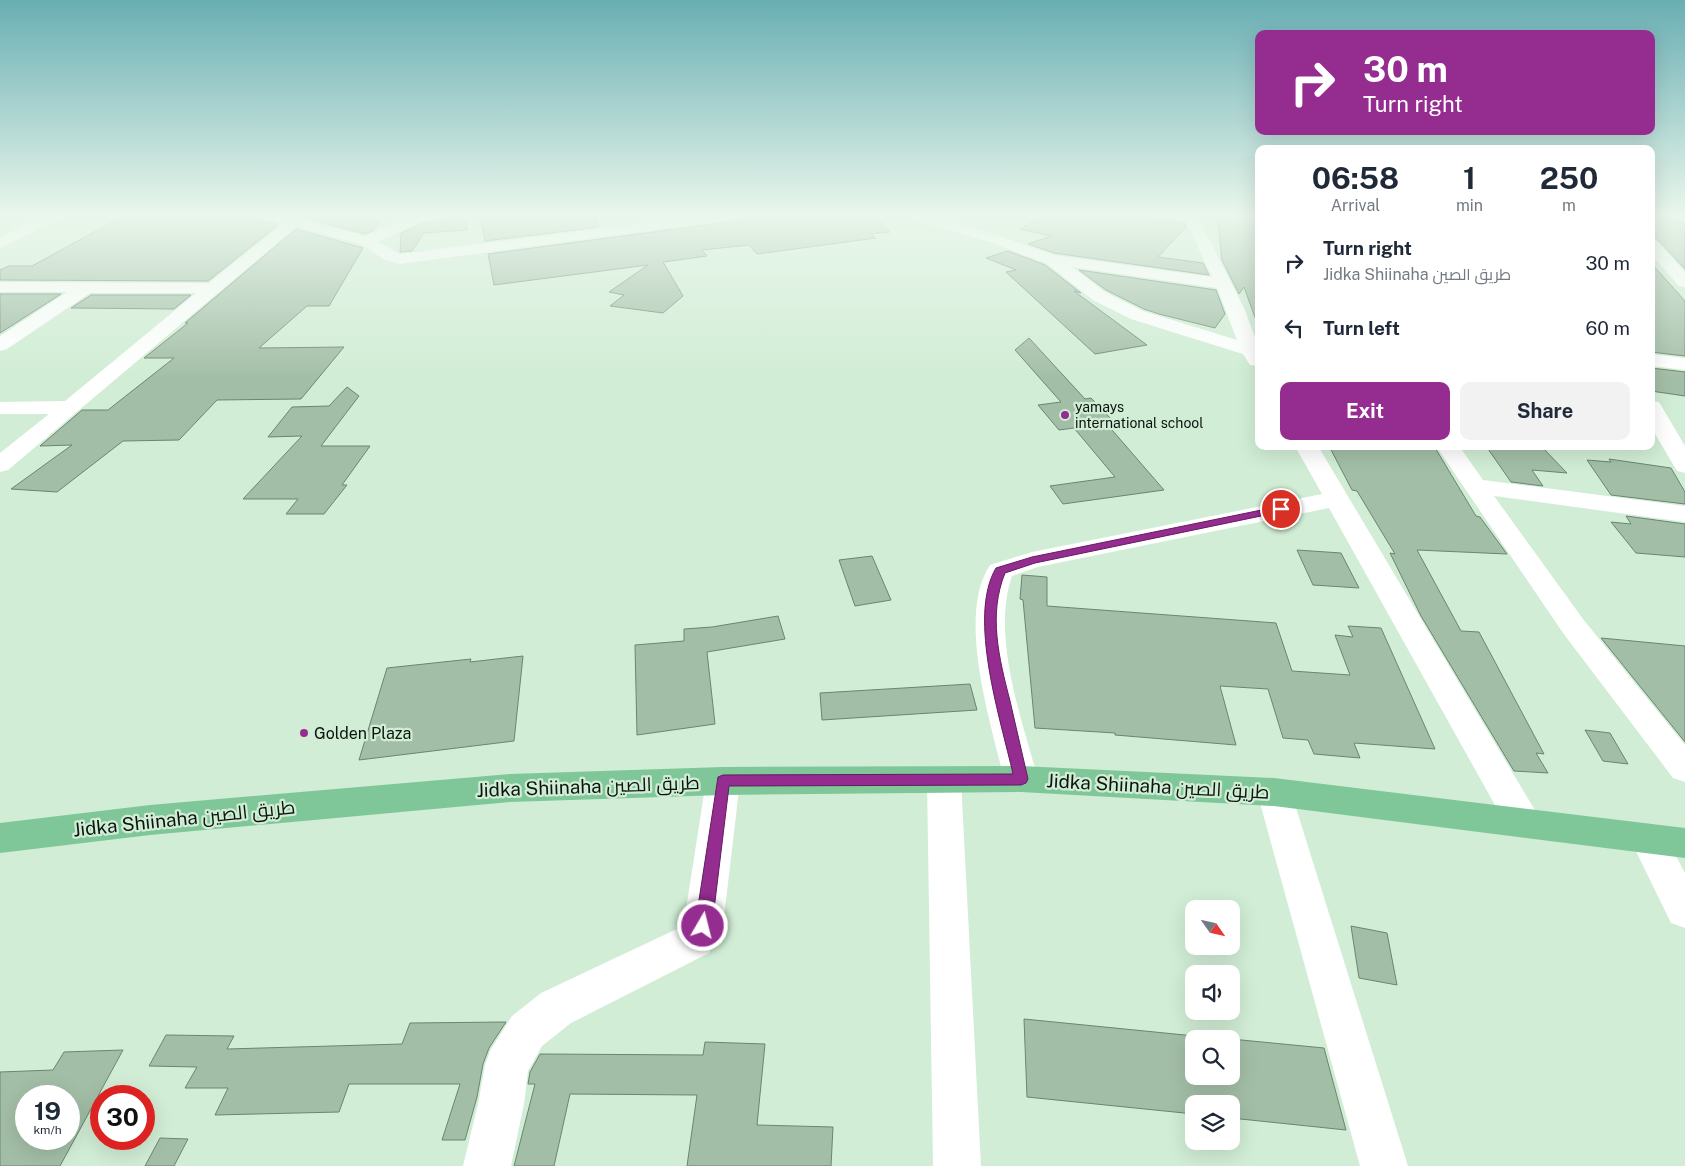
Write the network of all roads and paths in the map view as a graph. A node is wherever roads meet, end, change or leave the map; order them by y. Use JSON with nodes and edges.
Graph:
{"nodes":[{"id":1,"x":231,"y":269,"type":"edge"},
{"id":2,"x":1064,"y":269,"type":"edge"},
{"id":3,"x":1129,"y":269,"type":"edge"},
{"id":4,"x":1216,"y":269,"type":"edge"},
{"id":5,"x":1679,"y":269,"type":"edge"},
{"id":6,"x":1685,"y":282,"type":"edge"},
{"id":7,"x":1223,"y":284,"type":"junction"},
{"id":8,"x":0,"y":287,"type":"edge"},
{"id":9,"x":87,"y":287,"type":"junction"},
{"id":10,"x":214,"y":288,"type":"junction"},
{"id":11,"x":0,"y":345,"type":"edge"},
{"id":12,"x":1254,"y":357,"type":"edge"},
{"id":13,"x":1655,"y":360,"type":"edge"},
{"id":14,"x":1685,"y":364,"type":"edge"},
{"id":15,"x":70,"y":407,"type":"junction"},
{"id":16,"x":0,"y":408,"type":"edge"},
{"id":17,"x":1655,"y":414,"type":"edge"},
{"id":18,"x":1308,"y":450,"type":"edge"},
{"id":19,"x":1450,"y":450,"type":"edge"},
{"id":20,"x":0,"y":465,"type":"edge"},
{"id":21,"x":1685,"y":466,"type":"edge"},
{"id":22,"x":1475,"y":486,"type":"junction"},
{"id":23,"x":1335,"y":499,"type":"junction"},
{"id":24,"x":1685,"y":514,"type":"edge"},
{"id":25,"x":1685,"y":769,"type":"edge"},
{"id":26,"x":1021,"y":779,"type":"junction"},
{"id":27,"x":944,"y":780,"type":"junction"},
{"id":28,"x":723,"y":781,"type":"junction"},
{"id":29,"x":1274,"y":792,"type":"junction"},
{"id":30,"x":1523,"y":822,"type":"junction"},
{"id":31,"x":1648,"y":839,"type":"junction"},
{"id":32,"x":3,"y":842,"type":"edge"},
{"id":33,"x":1685,"y":843,"type":"edge"},
{"id":34,"x":1685,"y":911,"type":"edge"},
{"id":35,"x":487,"y":1166,"type":"edge"},
{"id":36,"x":957,"y":1166,"type":"edge"},
{"id":37,"x":1384,"y":1166,"type":"edge"}],
"edges":[{"from":1,"to":10,"type":"street"},
{"from":2,"to":12,"type":"street"},
{"from":3,"to":7,"type":"street"},
{"from":4,"to":7,"type":"street"},
{"from":5,"to":6,"type":"street"},
{"from":7,"to":12,"type":"street"},
{"from":8,"to":9,"type":"street"},
{"from":9,"to":10,"type":"street"},
{"from":9,"to":11,"type":"street"},
{"from":10,"to":15,"type":"street"},
{"from":13,"to":14,"type":"street"},
{"from":15,"to":16,"type":"street"},
{"from":15,"to":20,"type":"street"},
{"from":17,"to":21,"type":"street"},
{"from":18,"to":23,"type":"street"},
{"from":19,"to":22,"type":"street"},
{"from":22,"to":24,"type":"street"},
{"from":22,"to":25,"type":"street"},
{"from":23,"to":26,"type":"street"},
{"from":23,"to":30,"type":"street"},
{"from":26,"to":27,"type":"main road","name":"Jidka Shiinaha طريق الصين"},
{"from":26,"to":29,"type":"main road","name":"Jidka Shiinaha طريق الصين"},
{"from":27,"to":28,"type":"main road","name":"Jidka Shiinaha طريق الصين"},
{"from":27,"to":36,"type":"street"},
{"from":28,"to":32,"type":"main road","name":"Jidka Shiinaha طريق الصين"},
{"from":28,"to":35,"type":"street"},
{"from":29,"to":30,"type":"main road","name":"Jidka Shiinaha طريق الصين"},
{"from":29,"to":37,"type":"street"},
{"from":30,"to":31,"type":"main road","name":"Jidka Shiinaha طريق الصين"},
{"from":31,"to":33,"type":"main road","name":"Jidka Shiinaha طريق الصين"},
{"from":31,"to":34,"type":"street"}]}
